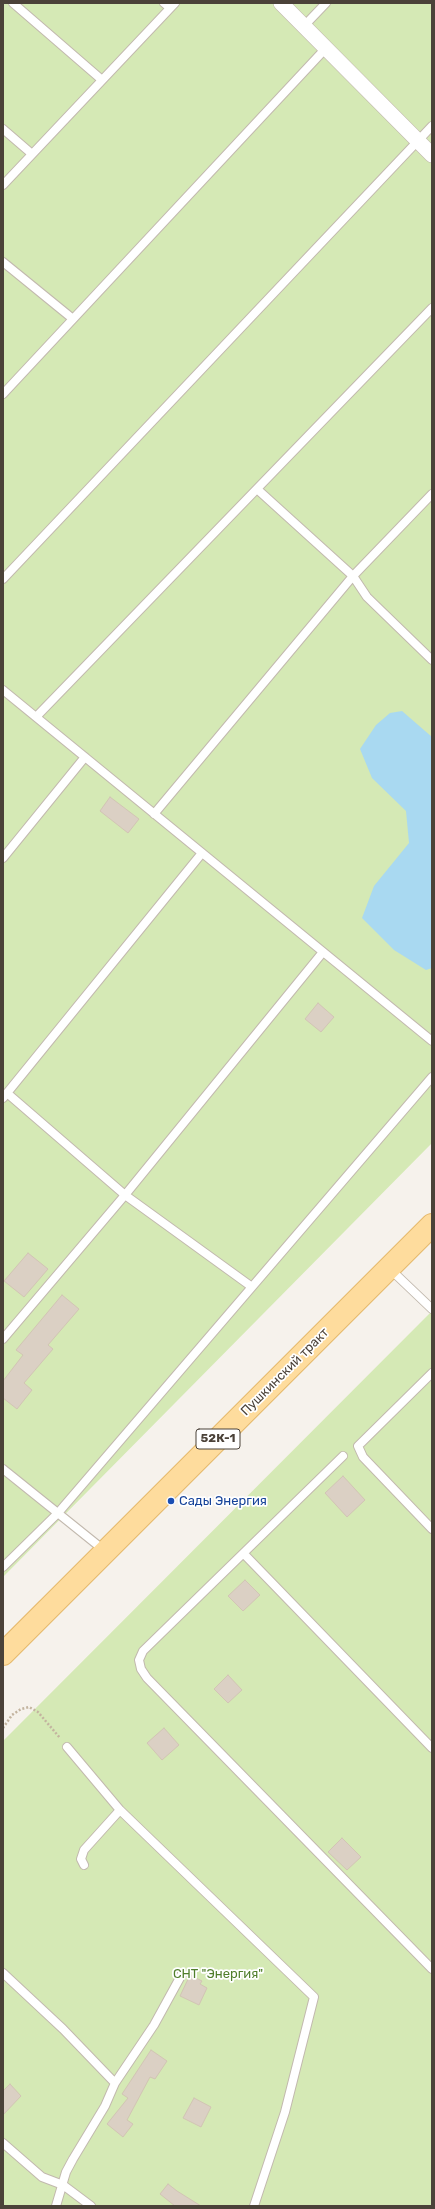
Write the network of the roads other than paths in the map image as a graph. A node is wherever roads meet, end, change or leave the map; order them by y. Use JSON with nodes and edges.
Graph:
{"nodes":[{"id":1,"x":12,"y":3,"type":"edge"},
{"id":2,"x":281,"y":3,"type":"edge"},
{"id":3,"x":326,"y":3,"type":"edge"},
{"id":4,"x":170,"y":5,"type":"edge"},
{"id":5,"x":304,"y":26,"type":"junction"},
{"id":6,"x":326,"y":48,"type":"junction"},
{"id":7,"x":102,"y":80,"type":"junction"},
{"id":8,"x":432,"y":126,"type":"edge"},
{"id":9,"x":3,"y":129,"type":"edge"},
{"id":10,"x":417,"y":140,"type":"junction"},
{"id":11,"x":32,"y":154,"type":"junction"},
{"id":12,"x":432,"y":155,"type":"edge"},
{"id":13,"x":3,"y":185,"type":"edge"},
{"id":14,"x":3,"y":262,"type":"edge"},
{"id":15,"x":432,"y":308,"type":"edge"},
{"id":16,"x":73,"y":319,"type":"junction"},
{"id":17,"x":3,"y":394,"type":"edge"},
{"id":18,"x":257,"y":489,"type":"junction"},
{"id":19,"x":432,"y":494,"type":"edge"},
{"id":20,"x":353,"y":576,"type":"junction"},
{"id":21,"x":3,"y":579,"type":"edge"},
{"id":22,"x":432,"y":660,"type":"edge"},
{"id":23,"x":3,"y":690,"type":"edge"},
{"id":24,"x":36,"y":717,"type":"junction"},
{"id":25,"x":85,"y":757,"type":"junction"},
{"id":26,"x":154,"y":814,"type":"junction"},
{"id":27,"x":202,"y":853,"type":"junction"},
{"id":28,"x":3,"y":858,"type":"edge"},
{"id":29,"x":323,"y":952,"type":"junction"},
{"id":30,"x":432,"y":1041,"type":"edge"},
{"id":31,"x":432,"y":1076,"type":"edge"},
{"id":32,"x":5,"y":1095,"type":"edge"},
{"id":33,"x":125,"y":1195,"type":"junction"},
{"id":34,"x":432,"y":1225,"type":"edge"},
{"id":35,"x":389,"y":1268,"type":"junction"},
{"id":36,"x":252,"y":1287,"type":"junction"},
{"id":37,"x":432,"y":1309,"type":"edge"},
{"id":38,"x":3,"y":1339,"type":"edge"},
{"id":39,"x":432,"y":1373,"type":"edge"},
{"id":40,"x":342,"y":1456,"type":"dead end"},
{"id":41,"x":3,"y":1469,"type":"edge"},
{"id":42,"x":58,"y":1513,"type":"junction"},
{"id":43,"x":432,"y":1529,"type":"edge"},
{"id":44,"x":106,"y":1551,"type":"junction"},
{"id":45,"x":244,"y":1554,"type":"junction"},
{"id":46,"x":3,"y":1567,"type":"edge"},
{"id":47,"x":3,"y":1654,"type":"edge"},
{"id":48,"x":67,"y":1747,"type":"road end"},
{"id":49,"x":432,"y":1748,"type":"edge"},
{"id":50,"x":120,"y":1810,"type":"junction"},
{"id":51,"x":84,"y":1865,"type":"dead end"},
{"id":52,"x":432,"y":1969,"type":"edge"},
{"id":53,"x":3,"y":1973,"type":"edge"},
{"id":54,"x":182,"y":1974,"type":"dead end"},
{"id":55,"x":115,"y":2083,"type":"junction"},
{"id":56,"x":3,"y":2143,"type":"edge"},
{"id":57,"x":63,"y":2185,"type":"junction"},
{"id":58,"x":56,"y":2206,"type":"edge"},
{"id":59,"x":90,"y":2206,"type":"edge"},
{"id":60,"x":254,"y":2206,"type":"edge"}],
"edges":[{"from":1,"to":7,"type":"lane"},
{"from":2,"to":5,"type":"street"},
{"from":3,"to":5,"type":"lane"},
{"from":4,"to":7,"type":"lane"},
{"from":5,"to":6,"type":"street"},
{"from":6,"to":10,"type":"street"},
{"from":6,"to":16,"type":"lane"},
{"from":7,"to":11,"type":"lane"},
{"from":8,"to":10,"type":"lane"},
{"from":9,"to":11,"type":"lane"},
{"from":10,"to":12,"type":"street"},
{"from":10,"to":21,"type":"lane"},
{"from":11,"to":13,"type":"lane"},
{"from":14,"to":16,"type":"lane"},
{"from":15,"to":18,"type":"lane"},
{"from":16,"to":17,"type":"lane"},
{"from":18,"to":20,"type":"lane"},
{"from":18,"to":24,"type":"lane"},
{"from":19,"to":20,"type":"lane"},
{"from":20,"to":22,"type":"lane"},
{"from":20,"to":26,"type":"lane"},
{"from":23,"to":24,"type":"lane"},
{"from":24,"to":25,"type":"lane"},
{"from":25,"to":26,"type":"lane"},
{"from":25,"to":28,"type":"lane"},
{"from":26,"to":27,"type":"lane"},
{"from":27,"to":29,"type":"lane"},
{"from":27,"to":32,"type":"lane"},
{"from":29,"to":30,"type":"lane"},
{"from":29,"to":33,"type":"lane"},
{"from":31,"to":36,"type":"lane"},
{"from":32,"to":33,"type":"lane"},
{"from":33,"to":36,"type":"lane"},
{"from":33,"to":38,"type":"lane"},
{"from":34,"to":35,"type":"main road","name":"Пушкинский тракт","number":"52К-1"},
{"from":35,"to":37,"type":"lane"},
{"from":35,"to":44,"type":"main road","name":"Пушкинский тракт","number":"52К-1"},
{"from":36,"to":42,"type":"lane"},
{"from":39,"to":43,"type":"lane"},
{"from":40,"to":45,"type":"lane"},
{"from":41,"to":42,"type":"lane"},
{"from":42,"to":44,"type":"lane"},
{"from":42,"to":46,"type":"lane"},
{"from":44,"to":47,"type":"main road","name":"Пушкинский тракт","number":"52К-1"},
{"from":45,"to":49,"type":"lane"},
{"from":45,"to":52,"type":"lane"},
{"from":48,"to":50,"type":"lane"},
{"from":50,"to":51,"type":"lane"},
{"from":50,"to":60,"type":"lane"},
{"from":53,"to":55,"type":"lane"},
{"from":54,"to":55,"type":"lane"},
{"from":55,"to":57,"type":"lane"},
{"from":56,"to":57,"type":"lane"},
{"from":57,"to":58,"type":"lane"},
{"from":57,"to":59,"type":"lane"}]}
